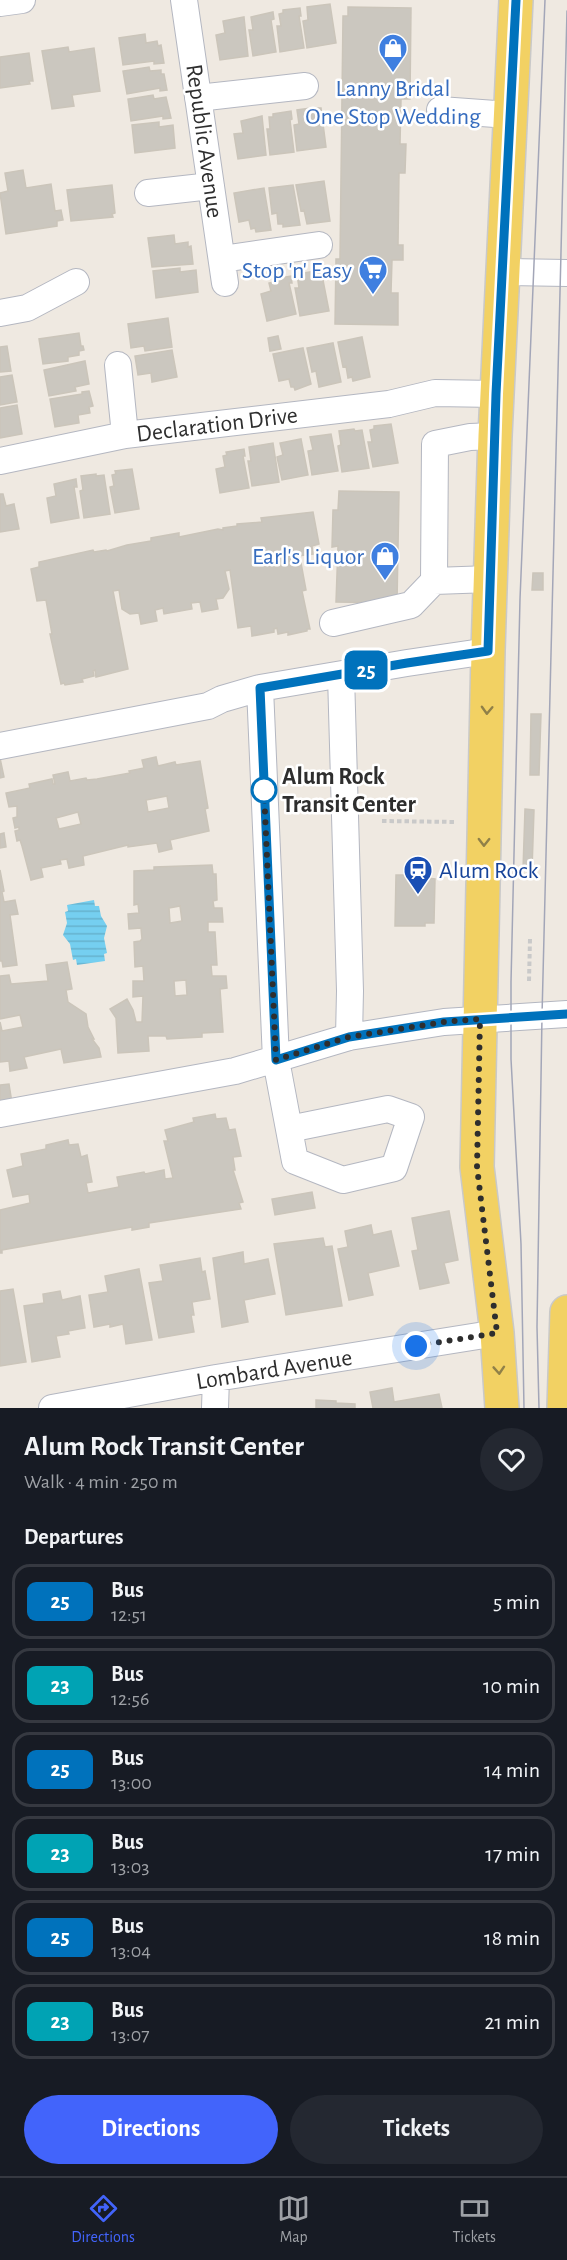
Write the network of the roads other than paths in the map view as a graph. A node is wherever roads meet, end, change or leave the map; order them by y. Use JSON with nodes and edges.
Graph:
{"nodes":[{"id":1,"x":22,"y":0,"type":"edge"},
{"id":2,"x":184,"y":0,"type":"edge"},
{"id":3,"x":516,"y":0,"type":"edge"},
{"id":4,"x":0,"y":3,"type":"edge"},
{"id":5,"x":305,"y":86,"type":"dead end"},
{"id":6,"x":198,"y":98,"type":"junction"},
{"id":7,"x":440,"y":110,"type":"dead end"},
{"id":8,"x":509,"y":115,"type":"junction"},
{"id":9,"x":211,"y":186,"type":"junction"},
{"id":10,"x":148,"y":193,"type":"dead end"},
{"id":11,"x":319,"y":245,"type":"dead end"},
{"id":12,"x":502,"y":272,"type":"junction"},
{"id":13,"x":567,"y":273,"type":"edge"},
{"id":14,"x":76,"y":282,"type":"dead end"},
{"id":15,"x":0,"y":313,"type":"edge"},
{"id":16,"x":118,"y":365,"type":"dead end"},
{"id":17,"x":496,"y":394,"type":"junction"},
{"id":18,"x":125,"y":435,"type":"junction"},
{"id":19,"x":495,"y":436,"type":"junction"},
{"id":20,"x":0,"y":461,"type":"edge"},
{"id":21,"x":490,"y":579,"type":"junction"},
{"id":22,"x":434,"y":581,"type":"junction"},
{"id":23,"x":333,"y":623,"type":"dead end"},
{"id":24,"x":488,"y":651,"type":"junction"},
{"id":25,"x":341,"y":675,"type":"junction"},
{"id":26,"x":260,"y":688,"type":"junction"},
{"id":27,"x":0,"y":746,"type":"edge"},
{"id":28,"x":567,"y":1014,"type":"edge"},
{"id":29,"x":480,"y":1019,"type":"junction"},
{"id":30,"x":349,"y":1037,"type":"junction"},
{"id":31,"x":276,"y":1060,"type":"junction"},
{"id":32,"x":0,"y":1114,"type":"edge"},
{"id":33,"x":289,"y":1129,"type":"dead end"},
{"id":34,"x":567,"y":1312,"type":"edge"},
{"id":35,"x":497,"y":1333,"type":"junction"},
{"id":36,"x":216,"y":1378,"type":"junction"},
{"id":37,"x":52,"y":1408,"type":"edge"},
{"id":38,"x":216,"y":1408,"type":"edge"},
{"id":39,"x":502,"y":1408,"type":"edge"},
{"id":40,"x":564,"y":1408,"type":"edge"}],
"edges":[{"from":1,"to":4,"type":"street"},
{"from":2,"to":6,"type":"street","name":"Republic Avenue"},
{"from":3,"to":8,"type":"main road"},
{"from":5,"to":6,"type":"street"},
{"from":6,"to":9,"type":"street","name":"Republic Avenue"},
{"from":7,"to":8,"type":"street"},
{"from":8,"to":12,"type":"main road"},
{"from":9,"to":10,"type":"street"},
{"from":9,"to":11,"type":"street","name":"Republic Avenue"},
{"from":12,"to":13,"type":"street"},
{"from":12,"to":17,"type":"main road"},
{"from":14,"to":15,"type":"street"},
{"from":16,"to":18,"type":"street"},
{"from":17,"to":18,"type":"street","name":"Declaration Drive"},
{"from":17,"to":19,"type":"main road"},
{"from":18,"to":20,"type":"street","name":"Declaration Drive"},
{"from":19,"to":21,"type":"main road"},
{"from":19,"to":22,"type":"street"},
{"from":21,"to":22,"type":"street"},
{"from":21,"to":24,"type":"main road"},
{"from":22,"to":23,"type":"street"},
{"from":24,"to":25,"type":"street"},
{"from":24,"to":29,"type":"main road","one_way":true},
{"from":25,"to":26,"type":"street"},
{"from":25,"to":30,"type":"street"},
{"from":26,"to":27,"type":"street"},
{"from":26,"to":31,"type":"street"},
{"from":28,"to":29,"type":"street"},
{"from":29,"to":30,"type":"street"},
{"from":29,"to":35,"type":"main road"},
{"from":30,"to":31,"type":"street"},
{"from":31,"to":32,"type":"street"},
{"from":31,"to":33,"type":"street"},
{"from":34,"to":40,"type":"main road"},
{"from":35,"to":36,"type":"street","name":"Lombard Avenue"},
{"from":35,"to":39,"type":"main road","one_way":true},
{"from":36,"to":37,"type":"street","name":"Lombard Avenue"},
{"from":36,"to":38,"type":"street"}]}
